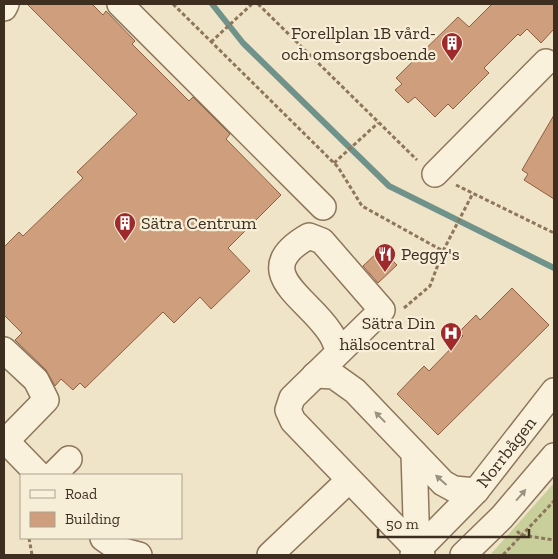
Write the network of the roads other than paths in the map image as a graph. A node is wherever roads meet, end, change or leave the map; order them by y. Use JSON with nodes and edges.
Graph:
{"nodes":[{"id":1,"x":6,"y":4,"type":"edge"},
{"id":2,"x":120,"y":4,"type":"edge"},
{"id":3,"x":4,"y":8,"type":"edge"},
{"id":4,"x":546,"y":62,"type":"dead end"},
{"id":5,"x":435,"y":174,"type":"road end"},
{"id":6,"x":322,"y":207,"type":"dead end"},
{"id":7,"x":4,"y":350,"type":"edge"},
{"id":8,"x":339,"y":352,"type":"junction"},
{"id":9,"x":315,"y":375,"type":"junction"},
{"id":10,"x":554,"y":391,"type":"edge"},
{"id":11,"x":5,"y":440,"type":"edge"},
{"id":12,"x":414,"y":453,"type":"junction"},
{"id":13,"x":554,"y":456,"type":"edge"},
{"id":14,"x":38,"y":474,"type":"edge"},
{"id":15,"x":348,"y":481,"type":"junction"},
{"id":16,"x":476,"y":491,"type":"junction"},
{"id":17,"x":299,"y":529,"type":"junction"},
{"id":18,"x":104,"y":539,"type":"edge"},
{"id":19,"x":417,"y":554,"type":"edge"},
{"id":20,"x":139,"y":555,"type":"edge"},
{"id":21,"x":270,"y":555,"type":"edge"},
{"id":22,"x":294,"y":555,"type":"edge"},
{"id":23,"x":463,"y":555,"type":"edge"}],
"edges":[{"from":1,"to":3,"type":"street"},
{"from":2,"to":6,"type":"street"},
{"from":4,"to":5,"type":"street"},
{"from":7,"to":11,"type":"street"},
{"from":8,"to":8,"type":"street"},
{"from":8,"to":9,"type":"street"},
{"from":12,"to":9,"type":"street","one_way":true},
{"from":9,"to":15,"type":"street"},
{"from":10,"to":16,"type":"street","name":"Norrbågen"},
{"from":11,"to":14,"type":"street"},
{"from":16,"to":12,"type":"street","one_way":true},
{"from":12,"to":19,"type":"street"},
{"from":23,"to":13,"type":"street","one_way":true},
{"from":15,"to":17,"type":"street"},
{"from":15,"to":19,"type":"street"},
{"from":16,"to":19,"type":"street","name":"Norrbågen"},
{"from":17,"to":21,"type":"street"},
{"from":17,"to":22,"type":"street"},
{"from":18,"to":20,"type":"street"}]}
